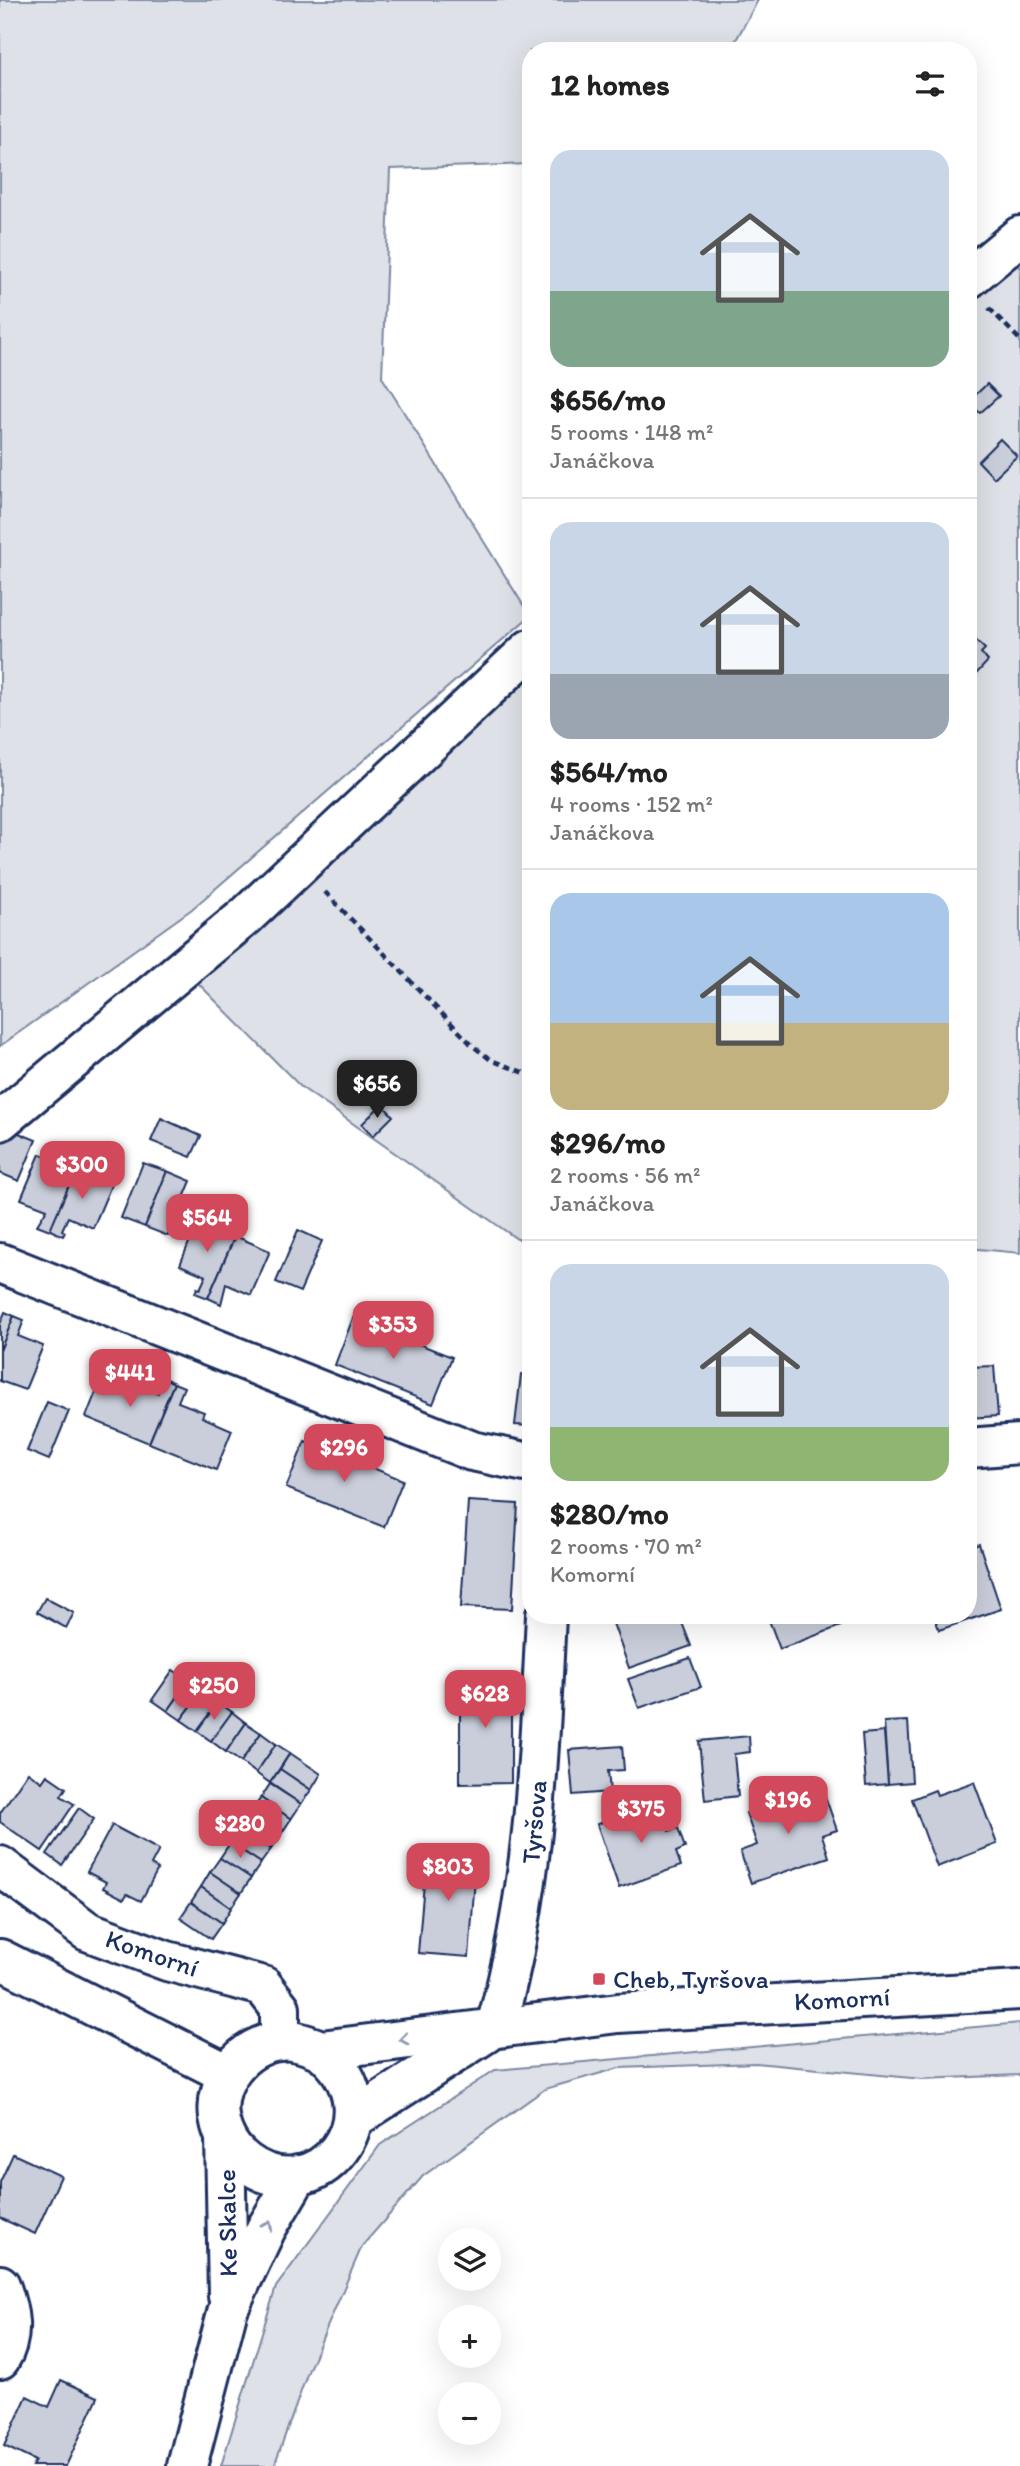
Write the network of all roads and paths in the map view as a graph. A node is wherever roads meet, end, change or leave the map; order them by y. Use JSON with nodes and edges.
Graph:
{"nodes":[{"id":1,"x":1020,"y":236,"type":"edge"},
{"id":2,"x":977,"y":293,"type":"edge"},
{"id":3,"x":1020,"y":340,"type":"edge"},
{"id":4,"x":522,"y":657,"type":"edge"},
{"id":5,"x":300,"y":866,"type":"junction"},
{"id":6,"x":522,"y":1072,"type":"edge"},
{"id":7,"x":0,"y":1121,"type":"edge"},
{"id":8,"x":0,"y":1263,"type":"edge"},
{"id":9,"x":1020,"y":1444,"type":"edge"},
{"id":10,"x":977,"y":1447,"type":"edge"},
{"id":11,"x":522,"y":1461,"type":"edge"},
{"id":12,"x":546,"y":1624,"type":"edge"},
{"id":13,"x":0,"y":1866,"type":"edge"},
{"id":14,"x":0,"y":1959,"type":"edge"},
{"id":15,"x":1020,"y":1990,"type":"edge"},
{"id":16,"x":496,"y":2026,"type":"junction"},
{"id":17,"x":280,"y":2041,"type":"junction"},
{"id":18,"x":321,"y":2050,"type":"junction"},
{"id":19,"x":228,"y":2074,"type":"junction"},
{"id":20,"x":353,"y":2119,"type":"junction"},
{"id":21,"x":225,"y":2137,"type":"junction"},
{"id":22,"x":298,"y":2175,"type":"junction"},
{"id":23,"x":0,"y":2286,"type":"edge"},
{"id":24,"x":228,"y":2309,"type":"junction"},
{"id":25,"x":0,"y":2359,"type":"edge"},
{"id":26,"x":187,"y":2466,"type":"edge"}],
"edges":[{"from":1,"to":2,"type":"street"},
{"from":2,"to":3,"type":"path"},
{"from":4,"to":5,"type":"street"},
{"from":5,"to":6,"type":"path"},
{"from":5,"to":7,"type":"street"},
{"from":8,"to":11,"type":"street"},
{"from":9,"to":10,"type":"street"},
{"from":12,"to":16,"type":"street","name":"Tyršova"},
{"from":13,"to":17,"type":"street","name":"Komorní"},
{"from":14,"to":19,"type":"street"},
{"from":15,"to":16,"type":"street","name":"Komorní"},
{"from":16,"to":18,"type":"street","name":"Komorní","one_way":true},
{"from":16,"to":20,"type":"street","name":"Komorní"},
{"from":17,"to":18,"type":"street","name":"Komorní"},
{"from":17,"to":19,"type":"street"},
{"from":18,"to":20,"type":"street"},
{"from":19,"to":21,"type":"street"},
{"from":20,"to":22,"type":"street"},
{"from":21,"to":22,"type":"street"},
{"from":21,"to":24,"type":"street","name":"Ke Skalce"},
{"from":24,"to":22,"type":"street","name":"Ke Skalce","one_way":true},
{"from":23,"to":25,"type":"street"},
{"from":24,"to":26,"type":"street","name":"Ke Skalce"}]}
